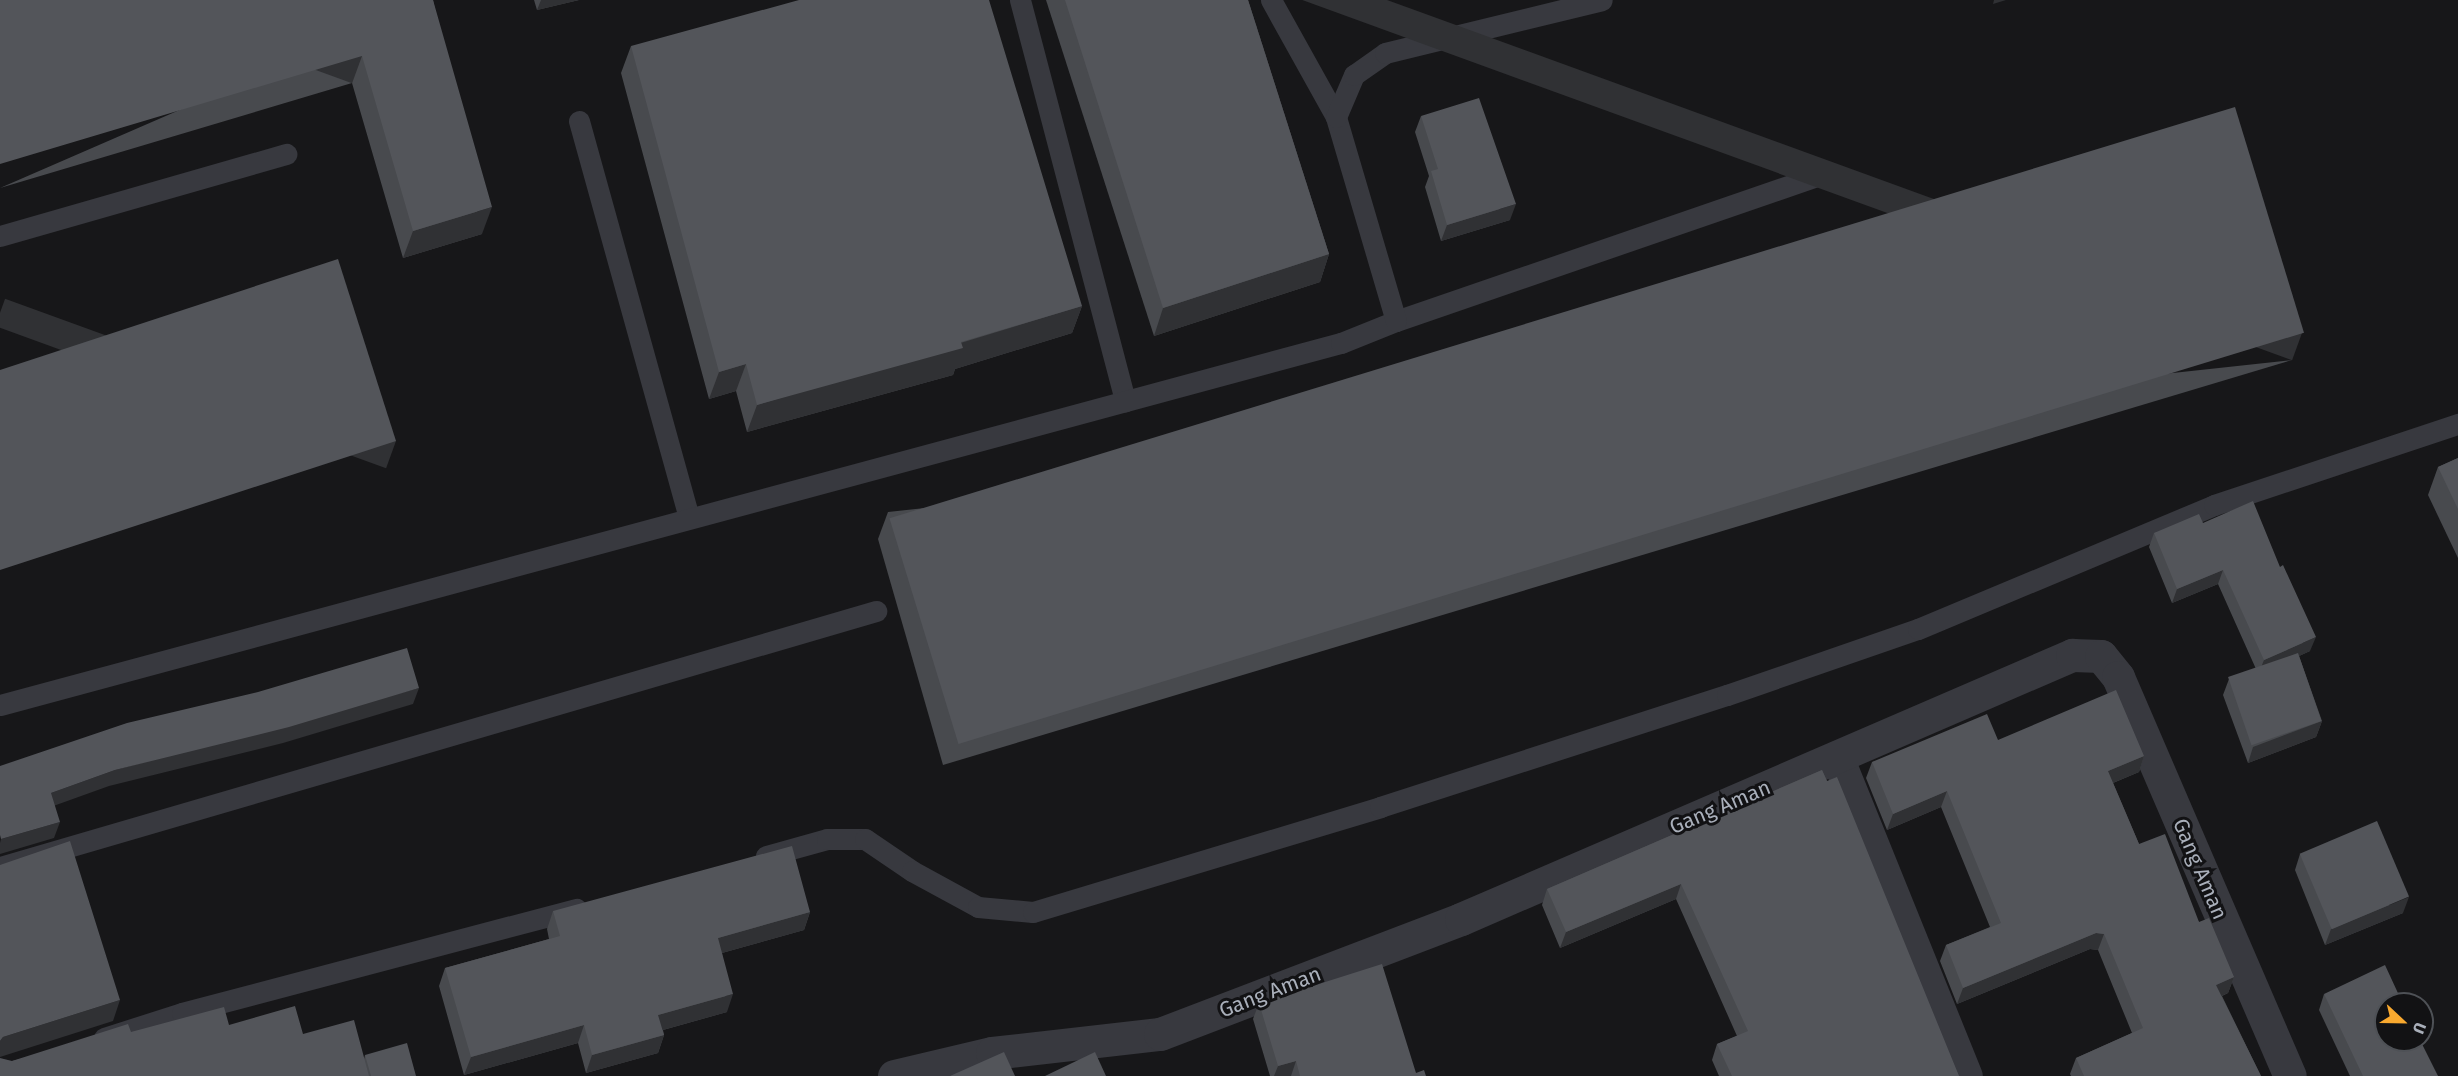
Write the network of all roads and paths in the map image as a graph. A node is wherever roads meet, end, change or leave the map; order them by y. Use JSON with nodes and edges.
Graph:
{"nodes":[{"id":1,"x":1020,"y":0,"type":"edge"},
{"id":2,"x":1272,"y":0,"type":"edge"},
{"id":3,"x":1602,"y":0,"type":"edge"},
{"id":4,"x":1336,"y":117,"type":"junction"},
{"id":5,"x":579,"y":121,"type":"dead end"},
{"id":6,"x":286,"y":154,"type":"dead end"},
{"id":7,"x":1825,"y":173,"type":"dead end"},
{"id":8,"x":0,"y":236,"type":"edge"},
{"id":9,"x":1396,"y":321,"type":"junction"},
{"id":10,"x":1125,"y":401,"type":"junction"},
{"id":11,"x":2458,"y":424,"type":"edge"},
{"id":12,"x":689,"y":518,"type":"junction"},
{"id":13,"x":876,"y":611,"type":"dead end"},
{"id":14,"x":0,"y":705,"type":"edge"},
{"id":15,"x":1837,"y":757,"type":"junction"},
{"id":16,"x":747,"y":861,"type":"edge"},
{"id":17,"x":0,"y":867,"type":"edge"},
{"id":18,"x":598,"y":903,"type":"edge"},
{"id":19,"x":80,"y":1045,"type":"edge"},
{"id":20,"x":894,"y":1076,"type":"edge"},
{"id":21,"x":1966,"y":1076,"type":"edge"},
{"id":22,"x":2290,"y":1076,"type":"edge"}],
"edges":[{"from":1,"to":10,"type":"lane"},
{"from":2,"to":4,"type":"lane"},
{"from":3,"to":4,"type":"lane"},
{"from":4,"to":9,"type":"lane"},
{"from":5,"to":12,"type":"lane"},
{"from":6,"to":8,"type":"lane"},
{"from":7,"to":9,"type":"lane"},
{"from":9,"to":10,"type":"lane"},
{"from":10,"to":12,"type":"lane"},
{"from":11,"to":16,"type":"lane"},
{"from":12,"to":14,"type":"lane"},
{"from":13,"to":17,"type":"lane"},
{"from":15,"to":20,"type":"street","name":"Gang Aman"},
{"from":15,"to":21,"type":"street"},
{"from":15,"to":22,"type":"street","name":"Gang Aman"},
{"from":18,"to":19,"type":"lane"}]}
